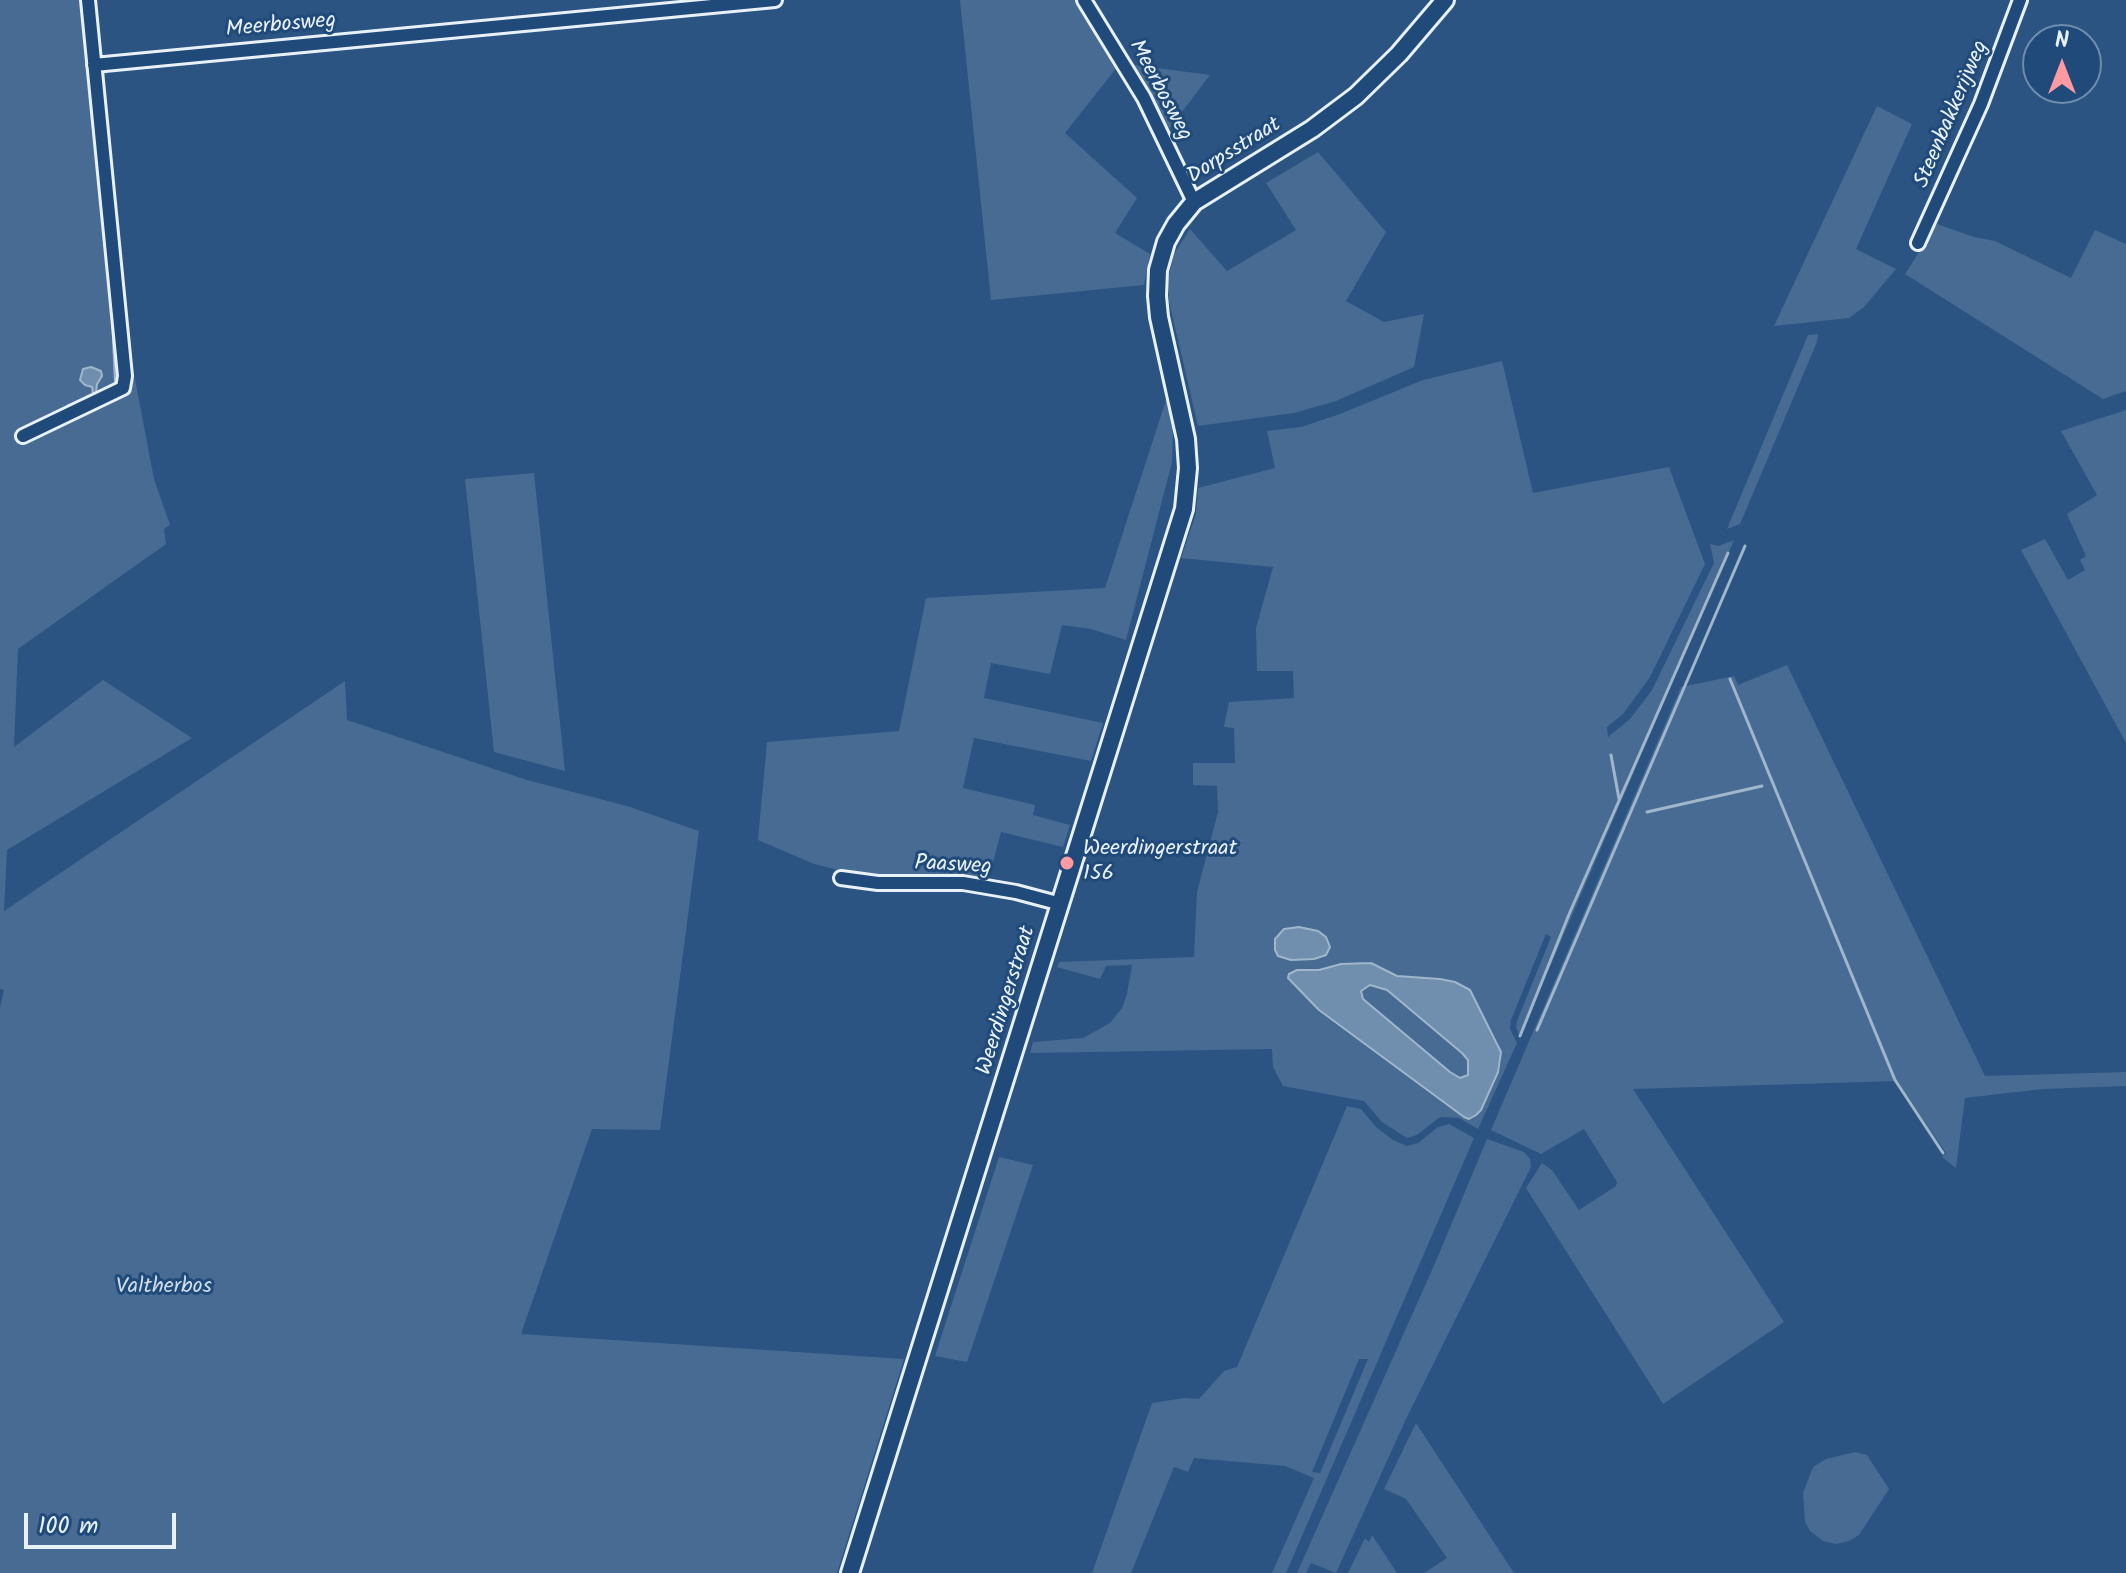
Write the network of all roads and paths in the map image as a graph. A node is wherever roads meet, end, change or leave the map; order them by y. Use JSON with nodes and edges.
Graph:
{"nodes":[{"id":1,"x":88,"y":0,"type":"edge"},
{"id":2,"x":775,"y":0,"type":"edge"},
{"id":3,"x":1084,"y":0,"type":"edge"},
{"id":4,"x":1445,"y":0,"type":"edge"},
{"id":5,"x":2020,"y":0,"type":"edge"},
{"id":6,"x":94,"y":65,"type":"junction"},
{"id":7,"x":1194,"y":202,"type":"junction"},
{"id":8,"x":1918,"y":243,"type":"dead end"},
{"id":9,"x":23,"y":436,"type":"dead end"},
{"id":10,"x":1186,"y":439,"type":"joint"},
{"id":11,"x":841,"y":878,"type":"dead end"},
{"id":12,"x":1061,"y":904,"type":"junction"},
{"id":13,"x":850,"y":1573,"type":"edge"}],
"edges":[{"from":1,"to":6,"type":"street"},
{"from":2,"to":6,"type":"street","name":"Meerbosweg"},
{"from":3,"to":7,"type":"street","name":"Meerbosweg"},
{"from":4,"to":7,"type":"main road","name":"Dorpsstraat"},
{"from":5,"to":8,"type":"street","name":"Steenbakkerijweg"},
{"from":6,"to":9,"type":"street"},
{"from":7,"to":10,"type":"main road","name":"Dorpsstraat"},
{"from":10,"to":12,"type":"main road","name":"Weerdingerstraat"},
{"from":11,"to":12,"type":"street","name":"Paasweg"},
{"from":12,"to":13,"type":"main road","name":"Weerdingerstraat"}]}
